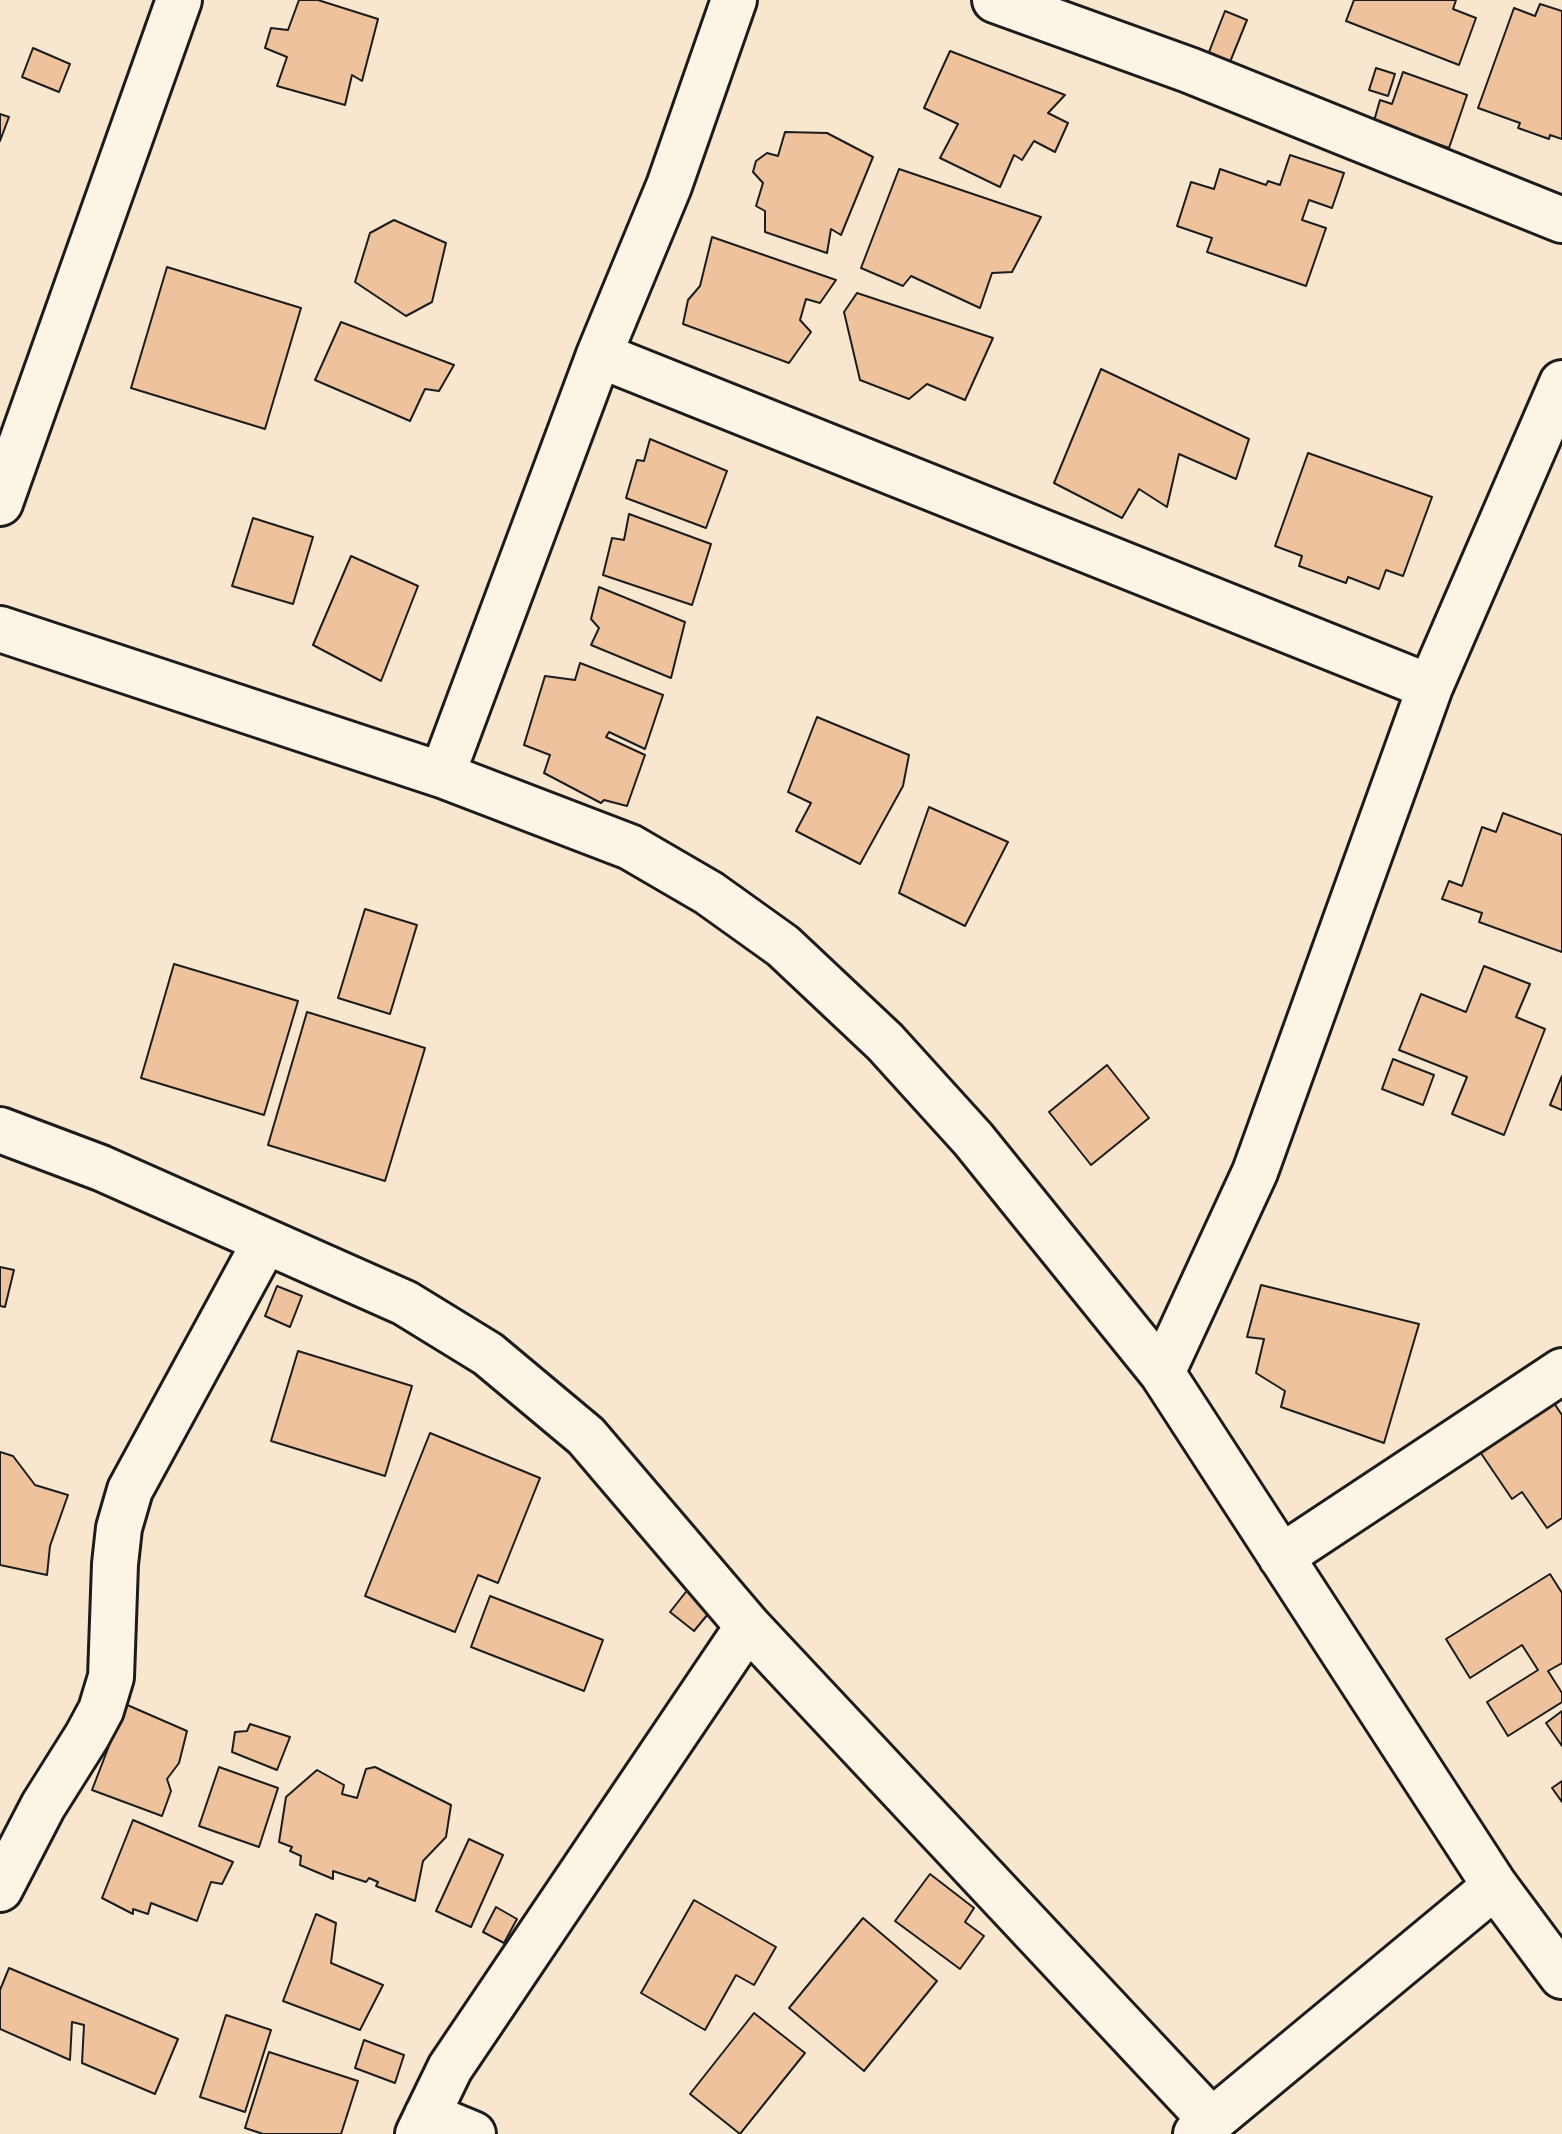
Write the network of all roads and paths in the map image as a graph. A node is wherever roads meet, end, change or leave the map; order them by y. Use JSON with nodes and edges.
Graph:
{"nodes":[{"id":1,"x":179,"y":0,"type":"edge"},
{"id":2,"x":734,"y":0,"type":"edge"},
{"id":3,"x":995,"y":0,"type":"edge"},
{"id":4,"x":1562,"y":220,"type":"edge"},
{"id":5,"x":599,"y":355,"type":"junction"},
{"id":6,"x":1562,"y":383,"type":"edge"},
{"id":7,"x":13,"y":429,"type":"edge"},
{"id":8,"x":0,"y":503,"type":"edge"},
{"id":9,"x":0,"y":629,"type":"edge"},
{"id":10,"x":1430,"y":687,"type":"junction"},
{"id":11,"x":442,"y":775,"type":"junction"},
{"id":12,"x":0,"y":1130,"type":"edge"},
{"id":13,"x":265,"y":1242,"type":"junction"},
{"id":14,"x":1562,"y":1371,"type":"edge"},
{"id":15,"x":1162,"y":1373,"type":"junction"},
{"id":16,"x":1281,"y":1557,"type":"junction"},
{"id":17,"x":748,"y":1626,"type":"junction"},
{"id":18,"x":1495,"y":1886,"type":"junction"},
{"id":19,"x":0,"y":1889,"type":"edge"},
{"id":20,"x":1562,"y":1976,"type":"edge"},
{"id":21,"x":423,"y":2124,"type":"edge"},
{"id":22,"x":1204,"y":2128,"type":"edge"},
{"id":23,"x":473,"y":2134,"type":"edge"}],
"edges":[{"from":1,"to":7,"type":"street"},
{"from":2,"to":5,"type":"street"},
{"from":3,"to":4,"type":"street"},
{"from":5,"to":10,"type":"street"},
{"from":5,"to":11,"type":"street"},
{"from":6,"to":10,"type":"street"},
{"from":7,"to":8,"type":"street"},
{"from":9,"to":11,"type":"street"},
{"from":10,"to":15,"type":"street"},
{"from":11,"to":15,"type":"street"},
{"from":12,"to":13,"type":"street"},
{"from":13,"to":17,"type":"street"},
{"from":13,"to":19,"type":"street"},
{"from":14,"to":16,"type":"street"},
{"from":15,"to":16,"type":"street"},
{"from":16,"to":18,"type":"street"},
{"from":17,"to":21,"type":"street"},
{"from":17,"to":22,"type":"street"},
{"from":18,"to":20,"type":"street"},
{"from":18,"to":22,"type":"street"},
{"from":21,"to":23,"type":"street"}]}
